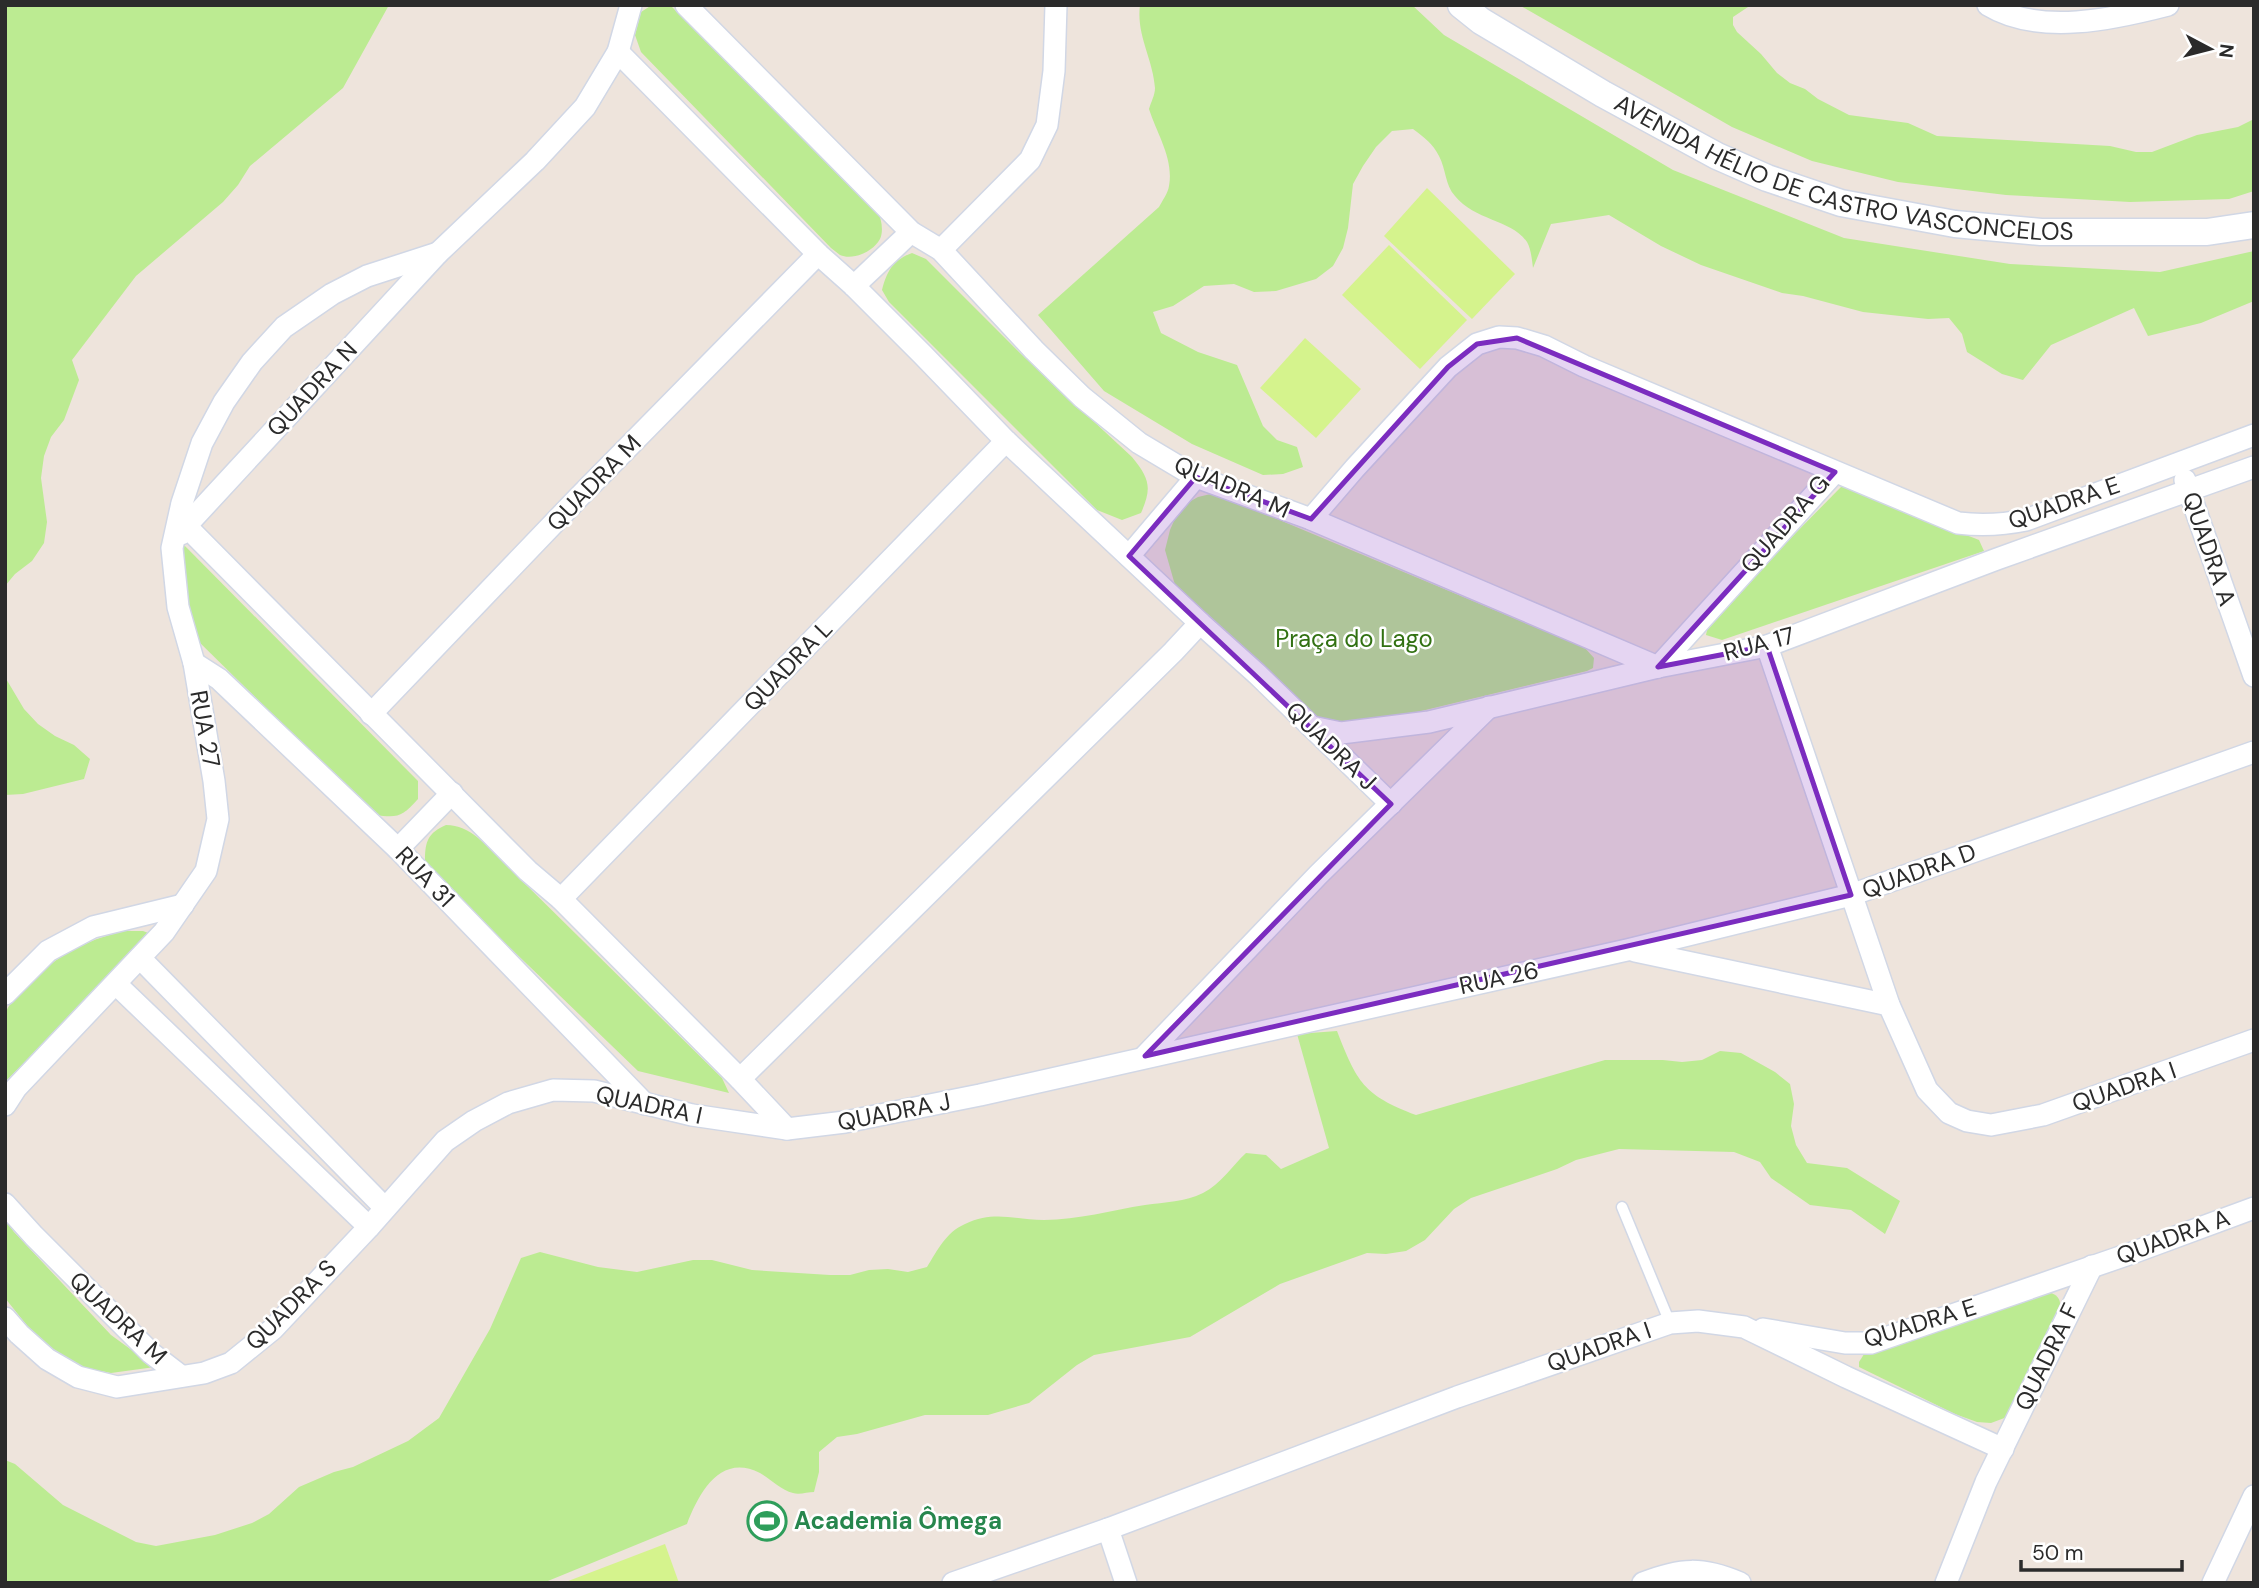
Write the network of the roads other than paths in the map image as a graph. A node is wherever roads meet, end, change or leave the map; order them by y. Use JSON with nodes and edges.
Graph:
{"nodes":[{"id":1,"x":685,"y":5,"type":"edge"},
{"id":2,"x":1056,"y":5,"type":"edge"},
{"id":3,"x":1461,"y":5,"type":"edge"},
{"id":4,"x":1988,"y":5,"type":"edge"},
{"id":5,"x":2168,"y":5,"type":"edge"},
{"id":6,"x":631,"y":6,"type":"edge"},
{"id":7,"x":618,"y":52,"type":"junction"},
{"id":8,"x":2254,"y":225,"type":"edge"},
{"id":9,"x":911,"y":232,"type":"junction"},
{"id":10,"x":941,"y":250,"type":"junction"},
{"id":11,"x":438,"y":253,"type":"junction"},
{"id":12,"x":818,"y":254,"type":"junction"},
{"id":13,"x":854,"y":286,"type":"junction"},
{"id":14,"x":2254,"y":435,"type":"edge"},
{"id":15,"x":1006,"y":441,"type":"junction"},
{"id":16,"x":2178,"y":462,"type":"junction"},
{"id":17,"x":2254,"y":467,"type":"edge"},
{"id":18,"x":1835,"y":472,"type":"junction"},
{"id":19,"x":1196,"y":477,"type":"junction"},
{"id":20,"x":2189,"y":492,"type":"junction"},
{"id":21,"x":182,"y":503,"type":"junction"},
{"id":22,"x":1311,"y":519,"type":"junction"},
{"id":23,"x":186,"y":526,"type":"junction"},
{"id":24,"x":172,"y":548,"type":"junction"},
{"id":25,"x":1129,"y":556,"type":"junction"},
{"id":26,"x":1199,"y":623,"type":"junction"},
{"id":27,"x":1767,"y":646,"type":"junction"},
{"id":28,"x":194,"y":663,"type":"junction"},
{"id":29,"x":1658,"y":667,"type":"junction"},
{"id":30,"x":2254,"y":676,"type":"edge"},
{"id":31,"x":1491,"y":706,"type":"junction"},
{"id":32,"x":371,"y":714,"type":"junction"},
{"id":33,"x":1312,"y":727,"type":"junction"},
{"id":34,"x":2254,"y":752,"type":"edge"},
{"id":35,"x":452,"y":793,"type":"junction"},
{"id":36,"x":1391,"y":804,"type":"junction"},
{"id":37,"x":398,"y":849,"type":"junction"},
{"id":38,"x":1852,"y":895,"type":"junction"},
{"id":39,"x":561,"y":899,"type":"junction"},
{"id":40,"x":183,"y":905,"type":"junction"},
{"id":41,"x":1627,"y":950,"type":"junction"},
{"id":42,"x":141,"y":958,"type":"junction"},
{"id":43,"x":116,"y":985,"type":"junction"},
{"id":44,"x":5,"y":993,"type":"edge"},
{"id":45,"x":1889,"y":1005,"type":"junction"},
{"id":46,"x":2254,"y":1040,"type":"edge"},
{"id":47,"x":1144,"y":1056,"type":"junction"},
{"id":48,"x":740,"y":1079,"type":"junction"},
{"id":49,"x":645,"y":1104,"type":"junction"},
{"id":50,"x":5,"y":1105,"type":"edge"},
{"id":51,"x":1991,"y":1125,"type":"joint"},
{"id":52,"x":787,"y":1129,"type":"junction"},
{"id":53,"x":5,"y":1204,"type":"edge"},
{"id":54,"x":1622,"y":1207,"type":"dead end"},
{"id":55,"x":385,"y":1208,"type":"junction"},
{"id":56,"x":2254,"y":1208,"type":"edge"},
{"id":57,"x":369,"y":1227,"type":"junction"},
{"id":58,"x":2092,"y":1266,"type":"junction"},
{"id":59,"x":2037,"y":1285,"type":"junction"},
{"id":60,"x":2071,"y":1307,"type":"junction"},
{"id":61,"x":5,"y":1318,"type":"edge"},
{"id":62,"x":1670,"y":1322,"type":"junction"},
{"id":63,"x":1744,"y":1327,"type":"junction"},
{"id":64,"x":1871,"y":1343,"type":"junction"},
{"id":65,"x":181,"y":1376,"type":"junction"},
{"id":66,"x":1864,"y":1385,"type":"junction"},
{"id":67,"x":2003,"y":1448,"type":"junction"},
{"id":68,"x":2254,"y":1496,"type":"edge"},
{"id":69,"x":1108,"y":1529,"type":"junction"},
{"id":70,"x":1695,"y":1576,"type":"edge"},
{"id":71,"x":953,"y":1583,"type":"edge"},
{"id":72,"x":1126,"y":1583,"type":"edge"},
{"id":73,"x":1643,"y":1583,"type":"edge"},
{"id":74,"x":1740,"y":1583,"type":"edge"},
{"id":75,"x":1946,"y":1583,"type":"edge"},
{"id":76,"x":2213,"y":1583,"type":"edge"}],
"edges":[{"from":1,"to":9,"type":"street","name":"QUADRA M"},
{"from":2,"to":10,"type":"street"},
{"from":3,"to":8,"type":"street","name":"AVENIDA HÉLIO DE CASTRO VASCONCELOS"},
{"from":4,"to":5,"type":"street"},
{"from":6,"to":7,"type":"street"},
{"from":7,"to":11,"type":"street"},
{"from":7,"to":12,"type":"street"},
{"from":9,"to":10,"type":"street","name":"QUADRA M"},
{"from":9,"to":13,"type":"street"},
{"from":10,"to":19,"type":"street","name":"QUADRA M"},
{"from":11,"to":21,"type":"street"},
{"from":11,"to":23,"type":"street","name":"QUADRA N"},
{"from":12,"to":13,"type":"street"},
{"from":12,"to":32,"type":"street","name":"QUADRA M"},
{"from":13,"to":15,"type":"street"},
{"from":14,"to":16,"type":"street","name":"QUADRA E"},
{"from":15,"to":25,"type":"street"},
{"from":15,"to":39,"type":"street","name":"QUADRA L"},
{"from":16,"to":18,"type":"street","name":"QUADRA E"},
{"from":16,"to":20,"type":"street","name":"QUADRA A"},
{"from":17,"to":20,"type":"street","name":"RUA 17"},
{"from":18,"to":22,"type":"street","name":"QUADRA G"},
{"from":18,"to":29,"type":"street","name":"QUADRA G"},
{"from":19,"to":22,"type":"street","name":"QUADRA M"},
{"from":19,"to":25,"type":"street"},
{"from":20,"to":27,"type":"street","name":"RUA 17"},
{"from":20,"to":30,"type":"street","name":"QUADRA A"},
{"from":21,"to":23,"type":"street"},
{"from":21,"to":24,"type":"street","name":"RUA 27"},
{"from":22,"to":29,"type":"street"},
{"from":23,"to":24,"type":"street"},
{"from":23,"to":32,"type":"street"},
{"from":24,"to":28,"type":"street","name":"RUA 27"},
{"from":25,"to":26,"type":"street"},
{"from":26,"to":33,"type":"street","name":"QUADRA J"},
{"from":26,"to":48,"type":"street"},
{"from":27,"to":29,"type":"street","name":"RUA 17"},
{"from":27,"to":38,"type":"street"},
{"from":28,"to":37,"type":"street","name":"RUA 31"},
{"from":28,"to":40,"type":"street","name":"RUA 27"},
{"from":29,"to":31,"type":"street","name":"RUA 17"},
{"from":31,"to":33,"type":"street","name":"RUA 17"},
{"from":31,"to":36,"type":"street"},
{"from":32,"to":35,"type":"street"},
{"from":33,"to":36,"type":"street","name":"QUADRA J"},
{"from":34,"to":38,"type":"street","name":"QUADRA D"},
{"from":35,"to":37,"type":"street"},
{"from":35,"to":39,"type":"street"},
{"from":36,"to":47,"type":"street","name":"QUADRA J"},
{"from":37,"to":49,"type":"street","name":"RUA 31"},
{"from":38,"to":41,"type":"street","name":"RUA 26"},
{"from":38,"to":45,"type":"street","name":"QUADRA D"},
{"from":39,"to":48,"type":"street"},
{"from":40,"to":42,"type":"street"},
{"from":40,"to":44,"type":"street"},
{"from":41,"to":45,"type":"street"},
{"from":41,"to":47,"type":"street","name":"RUA 26"},
{"from":42,"to":43,"type":"street"},
{"from":42,"to":55,"type":"street"},
{"from":43,"to":50,"type":"street"},
{"from":43,"to":57,"type":"street"},
{"from":45,"to":51,"type":"street","name":"QUADRA D"},
{"from":46,"to":51,"type":"street","name":"QUADRA I"},
{"from":47,"to":52,"type":"street","name":"QUADRA J"},
{"from":48,"to":52,"type":"street"},
{"from":49,"to":52,"type":"street","name":"QUADRA I"},
{"from":49,"to":55,"type":"street","name":"QUADRA I"},
{"from":53,"to":65,"type":"street","name":"QUADRA M"},
{"from":54,"to":62,"type":"lane"},
{"from":55,"to":57,"type":"street","name":"QUADRA S"},
{"from":56,"to":58,"type":"street","name":"QUADRA A"},
{"from":57,"to":65,"type":"street","name":"QUADRA S"},
{"from":58,"to":59,"type":"street","name":"QUADRA E"},
{"from":58,"to":60,"type":"street","name":"QUADRA F"},
{"from":59,"to":60,"type":"street"},
{"from":59,"to":64,"type":"street","name":"QUADRA E"},
{"from":60,"to":67,"type":"street","name":"QUADRA F"},
{"from":61,"to":65,"type":"street","name":"QUADRA M"},
{"from":62,"to":63,"type":"street","name":"QUADRA I"},
{"from":62,"to":69,"type":"street","name":"QUADRA I"},
{"from":63,"to":64,"type":"street","name":"QUADRA E"},
{"from":63,"to":66,"type":"street","name":"QUADRA I"},
{"from":64,"to":66,"type":"street"},
{"from":66,"to":67,"type":"street","name":"QUADRA I"},
{"from":67,"to":75,"type":"street"},
{"from":68,"to":76,"type":"street"},
{"from":69,"to":71,"type":"street"},
{"from":69,"to":72,"type":"street"},
{"from":70,"to":73,"type":"street"},
{"from":70,"to":74,"type":"street"}]}
